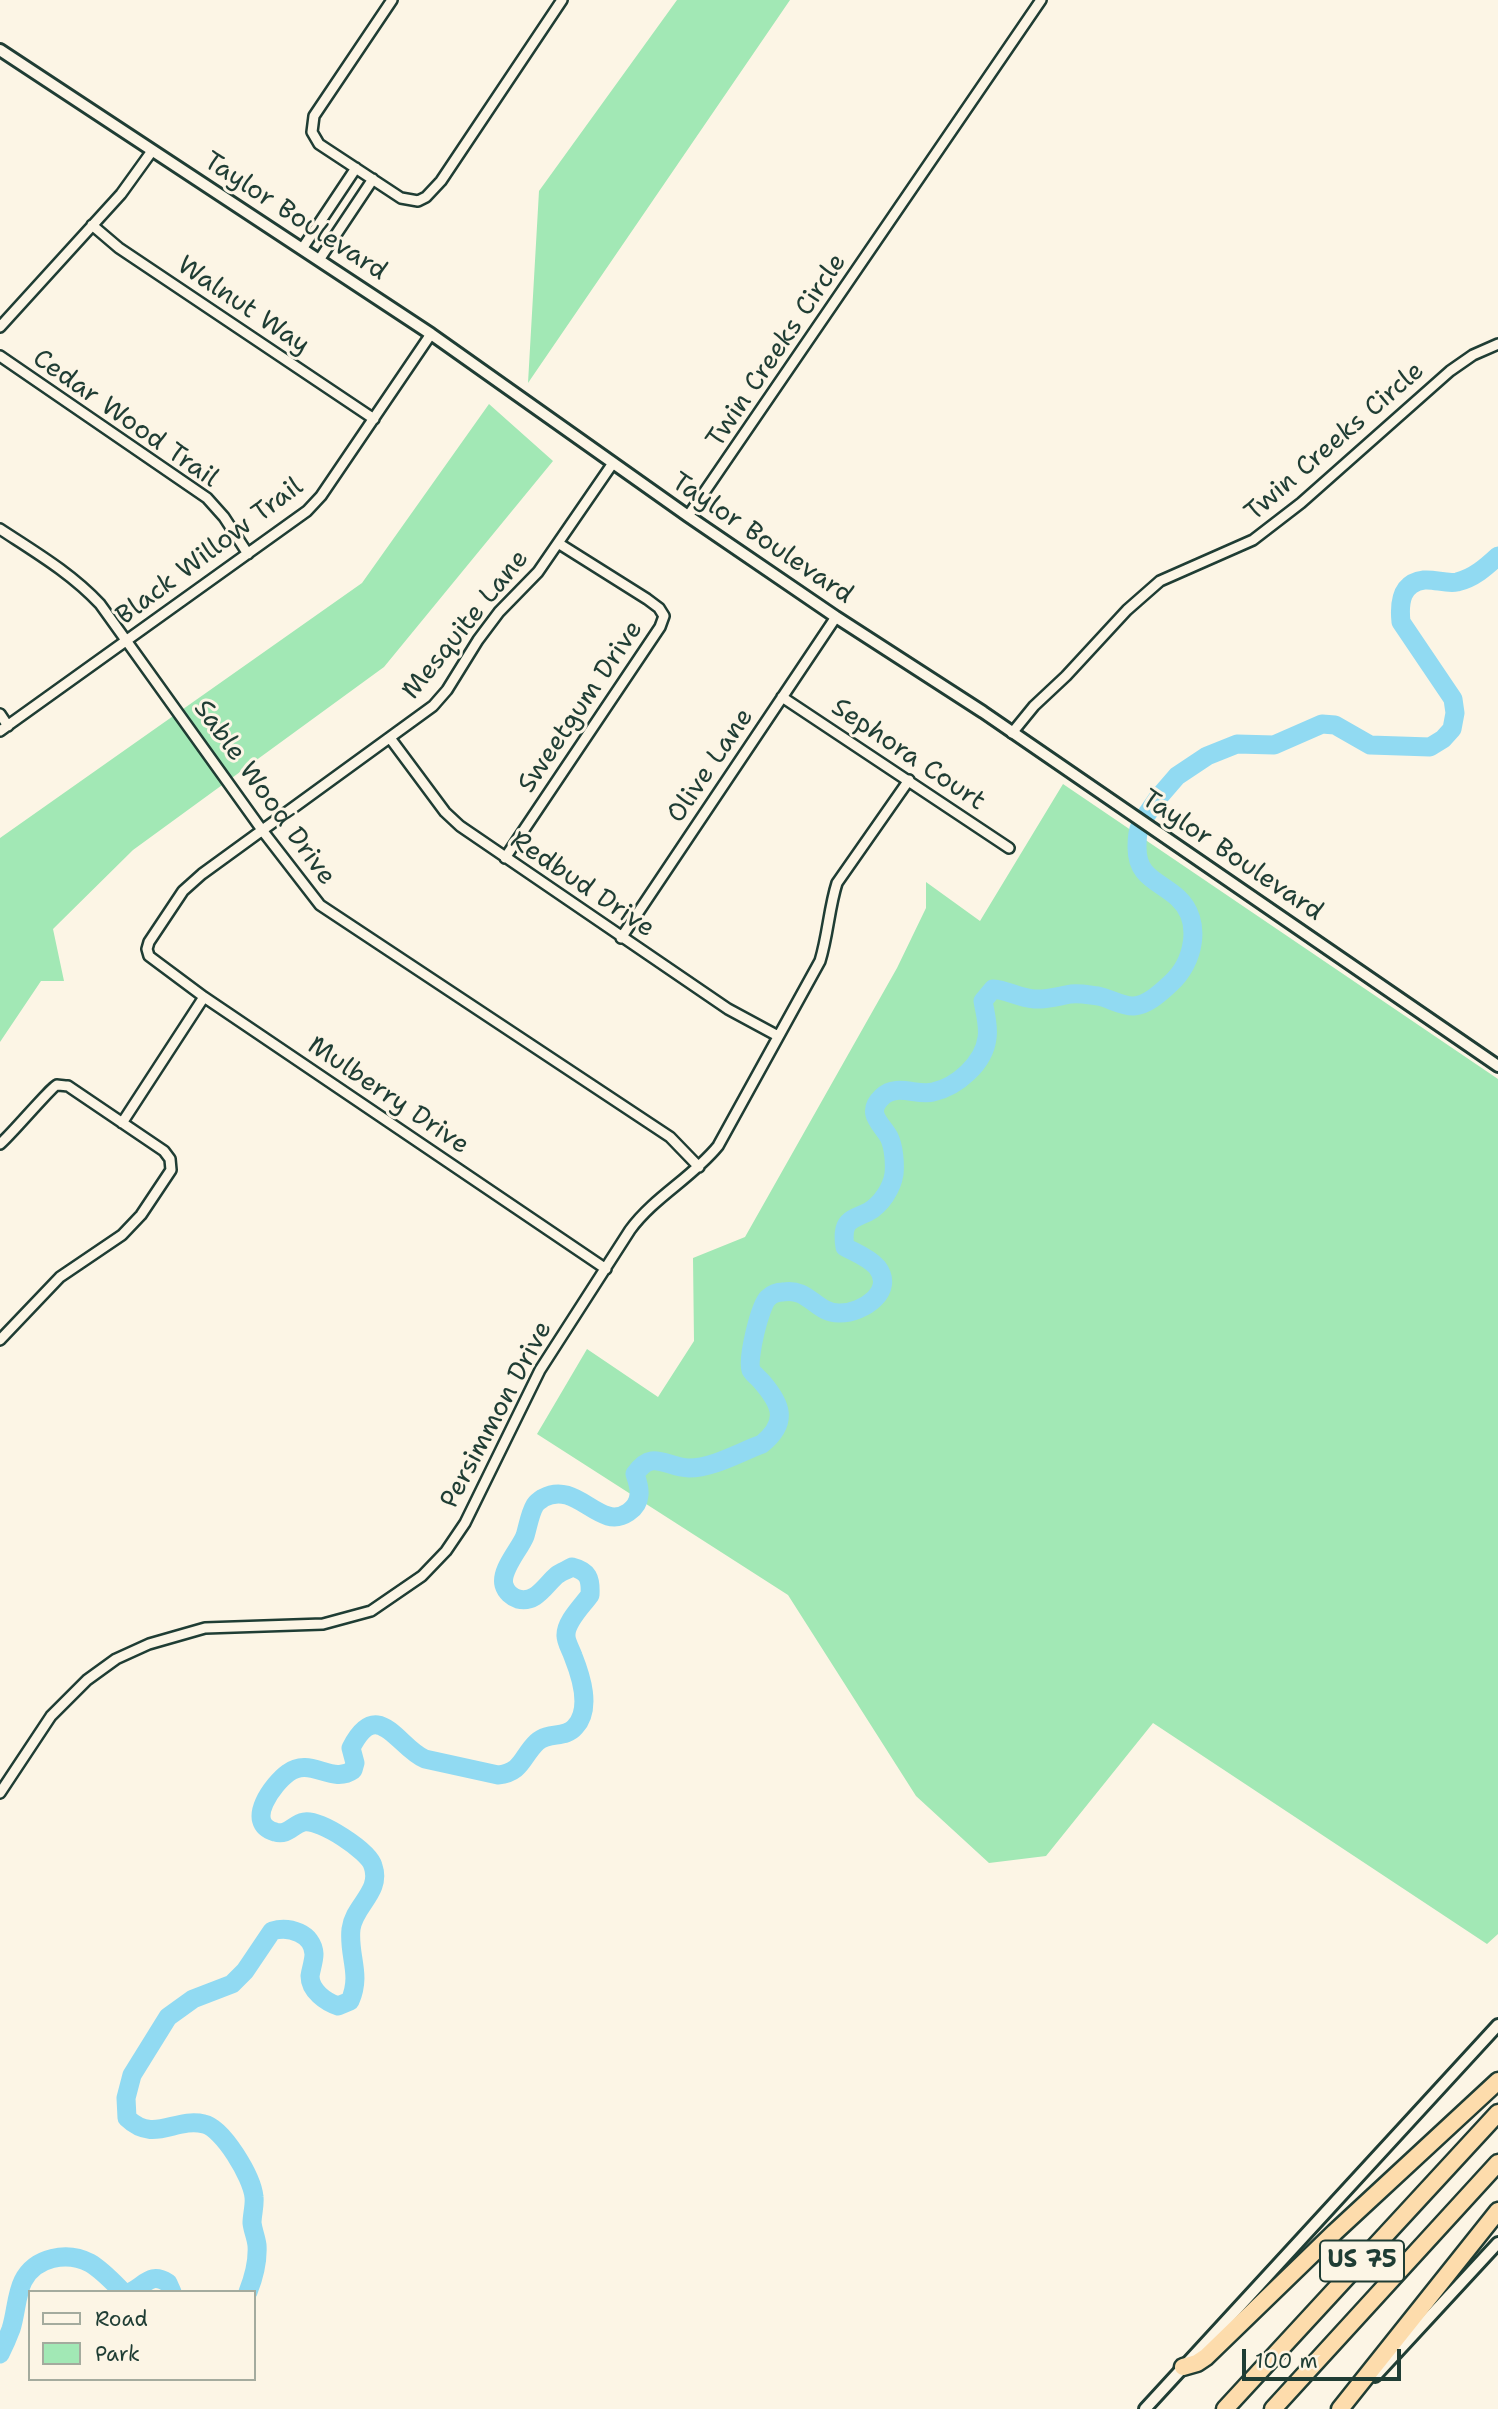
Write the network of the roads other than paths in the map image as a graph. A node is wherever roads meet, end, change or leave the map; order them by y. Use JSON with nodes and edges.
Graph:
{"nodes":[{"id":1,"x":392,"y":0,"type":"edge"},
{"id":2,"x":562,"y":0,"type":"edge"},
{"id":3,"x":1041,"y":0,"type":"edge"},
{"id":4,"x":0,"y":50,"type":"edge"},
{"id":5,"x":152,"y":151,"type":"junction"},
{"id":6,"x":356,"y":168,"type":"junction"},
{"id":7,"x":373,"y":179,"type":"junction"},
{"id":8,"x":92,"y":225,"type":"junction"},
{"id":9,"x":302,"y":249,"type":"junction"},
{"id":10,"x":318,"y":260,"type":"junction"},
{"id":11,"x":0,"y":327,"type":"edge"},
{"id":12,"x":431,"y":334,"type":"junction"},
{"id":13,"x":1498,"y":344,"type":"edge"},
{"id":14,"x":0,"y":356,"type":"edge"},
{"id":15,"x":374,"y":419,"type":"junction"},
{"id":16,"x":613,"y":463,"type":"junction"},
{"id":17,"x":688,"y":516,"type":"junction"},
{"id":18,"x":0,"y":529,"type":"edge"},
{"id":19,"x":558,"y":543,"type":"junction"},
{"id":20,"x":248,"y":554,"type":"junction"},
{"id":21,"x":836,"y":617,"type":"junction"},
{"id":22,"x":127,"y":641,"type":"junction"},
{"id":23,"x":782,"y":697,"type":"junction"},
{"id":24,"x":0,"y":714,"type":"edge"},
{"id":25,"x":4,"y":729,"type":"edge"},
{"id":26,"x":1012,"y":733,"type":"junction"},
{"id":27,"x":390,"y":738,"type":"junction"},
{"id":28,"x":909,"y":780,"type":"junction"},
{"id":29,"x":261,"y":830,"type":"junction"},
{"id":30,"x":1009,"y":848,"type":"dead end"},
{"id":31,"x":505,"y":858,"type":"junction"},
{"id":32,"x":621,"y":937,"type":"junction"},
{"id":33,"x":149,"y":956,"type":"joint"},
{"id":34,"x":204,"y":997,"type":"junction"},
{"id":35,"x":778,"y":1036,"type":"junction"},
{"id":36,"x":1498,"y":1066,"type":"edge"},
{"id":37,"x":122,"y":1123,"type":"junction"},
{"id":38,"x":0,"y":1144,"type":"edge"},
{"id":39,"x":699,"y":1167,"type":"junction"},
{"id":40,"x":606,"y":1269,"type":"junction"},
{"id":41,"x":0,"y":1340,"type":"edge"},
{"id":42,"x":0,"y":1793,"type":"edge"},
{"id":43,"x":1498,"y":2025,"type":"edge"},
{"id":44,"x":1498,"y":2081,"type":"edge"},
{"id":45,"x":1498,"y":2113,"type":"edge"},
{"id":46,"x":1498,"y":2163,"type":"edge"},
{"id":47,"x":1498,"y":2211,"type":"edge"},
{"id":48,"x":1498,"y":2243,"type":"edge"},
{"id":49,"x":1183,"y":2368,"type":"junction"},
{"id":50,"x":1145,"y":2409,"type":"edge"},
{"id":51,"x":1225,"y":2409,"type":"edge"},
{"id":52,"x":1273,"y":2409,"type":"edge"},
{"id":53,"x":1343,"y":2409,"type":"edge"}],
"edges":[{"from":1,"to":6,"type":"street"},
{"from":2,"to":7,"type":"street"},
{"from":3,"to":17,"type":"street","name":"Twin Creeks Circle"},
{"from":4,"to":5,"type":"street","name":"Taylor Boulevard"},
{"from":5,"to":8,"type":"street"},
{"from":5,"to":9,"type":"street","name":"Taylor Boulevard"},
{"from":6,"to":7,"type":"street"},
{"from":6,"to":9,"type":"street"},
{"from":7,"to":10,"type":"street"},
{"from":8,"to":11,"type":"street"},
{"from":8,"to":15,"type":"street","name":"Walnut Way"},
{"from":9,"to":10,"type":"street","name":"Taylor Boulevard"},
{"from":10,"to":12,"type":"street","name":"Taylor Boulevard"},
{"from":12,"to":15,"type":"street","name":"Black Willow Trail"},
{"from":12,"to":16,"type":"street","name":"Taylor Boulevard"},
{"from":13,"to":26,"type":"street","name":"Twin Creeks Circle"},
{"from":14,"to":20,"type":"street","name":"Cedar Wood Trail"},
{"from":15,"to":20,"type":"street","name":"Black Willow Trail"},
{"from":16,"to":17,"type":"street","name":"Taylor Boulevard"},
{"from":16,"to":19,"type":"street","name":"Mesquite Lane"},
{"from":17,"to":21,"type":"street","name":"Taylor Boulevard"},
{"from":18,"to":22,"type":"street","name":"Sable Wood Drive"},
{"from":19,"to":27,"type":"street","name":"Mesquite Lane"},
{"from":19,"to":31,"type":"street","name":"Sweetgum Drive"},
{"from":20,"to":22,"type":"street","name":"Black Willow Trail"},
{"from":21,"to":23,"type":"street","name":"Olive Lane"},
{"from":21,"to":26,"type":"street","name":"Taylor Boulevard"},
{"from":22,"to":25,"type":"street","name":"Black Willow Trail"},
{"from":22,"to":29,"type":"street","name":"Sable Wood Drive"},
{"from":23,"to":28,"type":"street","name":"Sephora Court"},
{"from":23,"to":32,"type":"street","name":"Olive Lane"},
{"from":24,"to":25,"type":"street"},
{"from":26,"to":36,"type":"street","name":"Taylor Boulevard"},
{"from":27,"to":29,"type":"street","name":"Mesquite Lane"},
{"from":27,"to":31,"type":"street","name":"Redbud Drive"},
{"from":28,"to":30,"type":"street","name":"Sephora Court"},
{"from":28,"to":35,"type":"street","name":"Persimmon Drive"},
{"from":29,"to":33,"type":"street","name":"Mesquite Lane"},
{"from":29,"to":39,"type":"street","name":"Sable Wood Drive"},
{"from":31,"to":32,"type":"street","name":"Redbud Drive"},
{"from":32,"to":35,"type":"street","name":"Redbud Drive"},
{"from":33,"to":34,"type":"street","name":"Mulberry Drive"},
{"from":34,"to":37,"type":"street"},
{"from":34,"to":40,"type":"street","name":"Mulberry Drive"},
{"from":35,"to":39,"type":"street","name":"Persimmon Drive"},
{"from":37,"to":38,"type":"street"},
{"from":37,"to":41,"type":"street"},
{"from":39,"to":40,"type":"street","name":"Persimmon Drive"},
{"from":40,"to":42,"type":"street","name":"Persimmon Drive"},
{"from":43,"to":49,"type":"street"},
{"from":44,"to":49,"type":"highway"},
{"from":45,"to":51,"type":"highway","number":"US 75"},
{"from":46,"to":52,"type":"highway","number":"US 75"},
{"from":47,"to":53,"type":"highway"},
{"from":48,"to":53,"type":"street"},
{"from":49,"to":50,"type":"street"}]}
